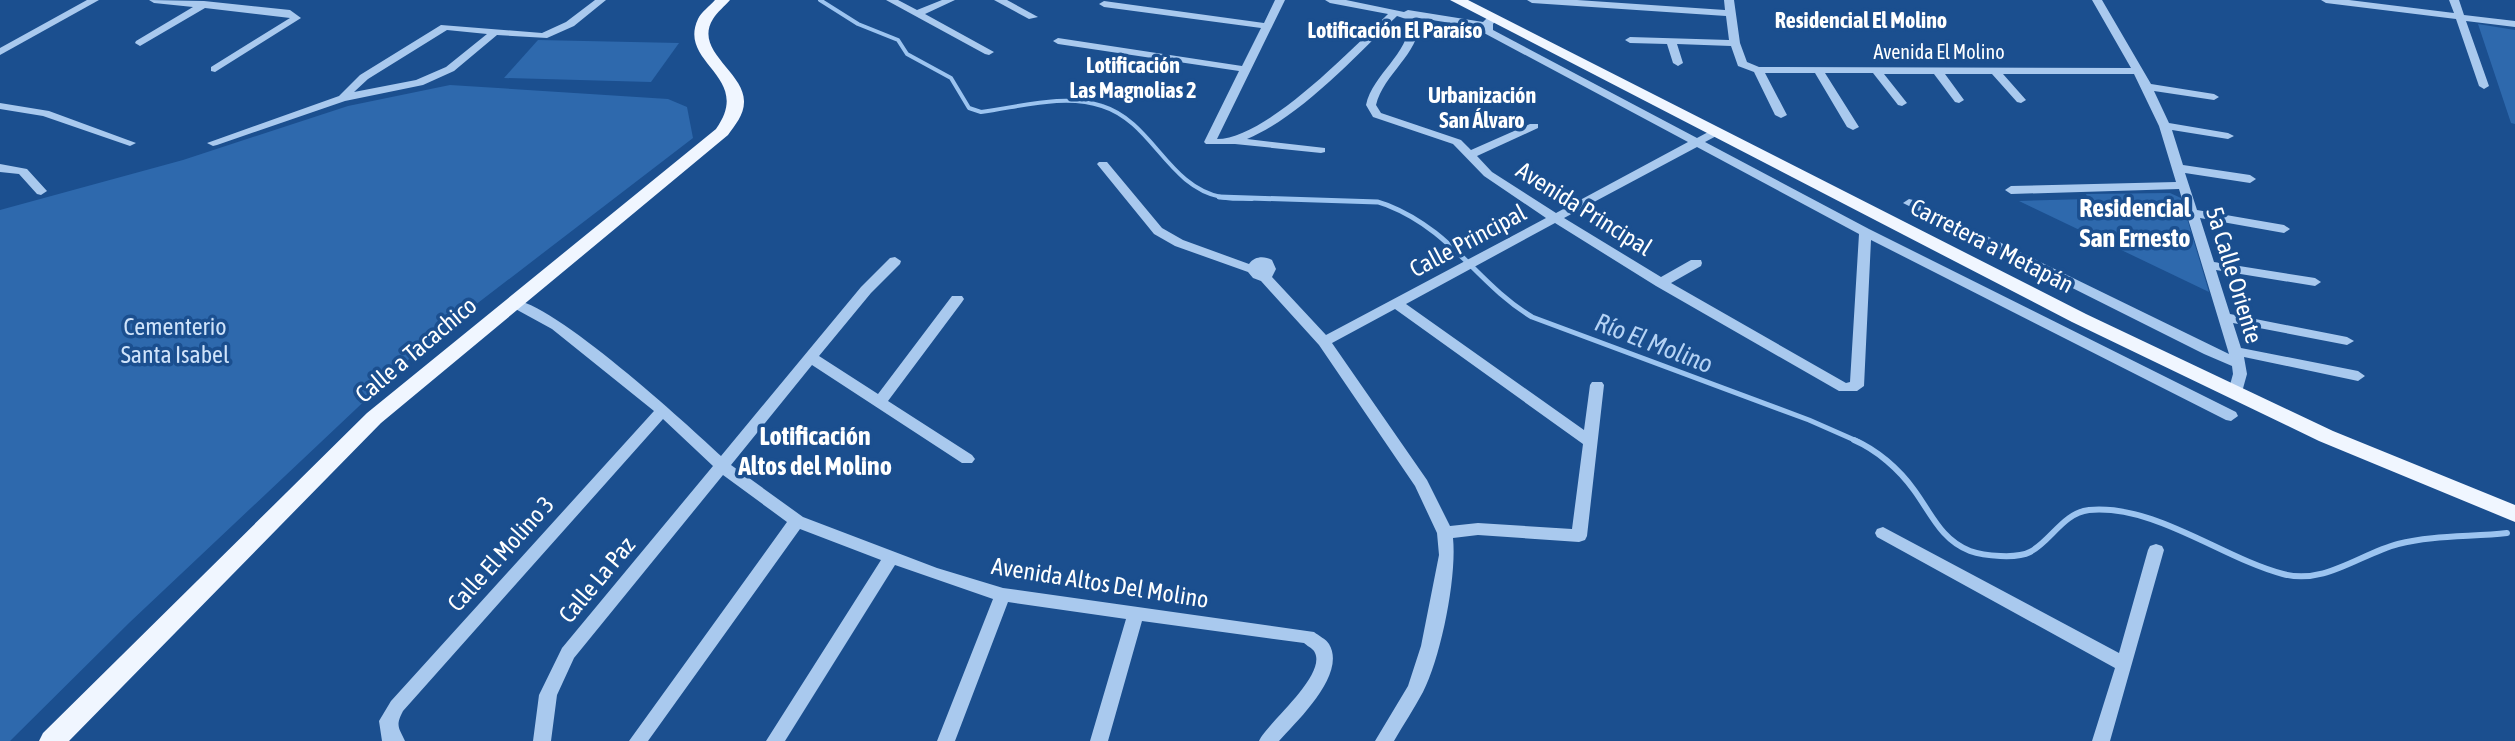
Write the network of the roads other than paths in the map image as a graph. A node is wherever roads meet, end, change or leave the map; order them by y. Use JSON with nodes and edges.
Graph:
{"nodes":[{"id":1,"x":94,"y":0,"type":"edge"},
{"id":2,"x":154,"y":0,"type":"edge"},
{"id":3,"x":601,"y":0,"type":"edge"},
{"id":4,"x":723,"y":0,"type":"edge"},
{"id":5,"x":891,"y":0,"type":"edge"},
{"id":6,"x":950,"y":0,"type":"edge"},
{"id":7,"x":999,"y":0,"type":"edge"},
{"id":8,"x":1280,"y":0,"type":"edge"},
{"id":9,"x":1330,"y":0,"type":"edge"},
{"id":10,"x":1457,"y":0,"type":"edge"},
{"id":11,"x":1532,"y":0,"type":"edge"},
{"id":12,"x":1729,"y":0,"type":"edge"},
{"id":13,"x":2097,"y":0,"type":"edge"},
{"id":14,"x":2327,"y":0,"type":"edge"},
{"id":15,"x":2454,"y":0,"type":"edge"},
{"id":16,"x":207,"y":3,"type":"edge"},
{"id":17,"x":1104,"y":4,"type":"dead end"},
{"id":18,"x":1731,"y":13,"type":"junction"},
{"id":19,"x":917,"y":14,"type":"junction"},
{"id":20,"x":1404,"y":14,"type":"junction"},
{"id":21,"x":1033,"y":17,"type":"dead end"},
{"id":22,"x":2460,"y":17,"type":"junction"},
{"id":23,"x":1490,"y":22,"type":"junction"},
{"id":24,"x":2515,"y":24,"type":"edge"},
{"id":25,"x":1266,"y":26,"type":"junction"},
{"id":26,"x":493,"y":34,"type":"junction"},
{"id":27,"x":0,"y":37,"type":"edge"},
{"id":28,"x":22,"y":40,"type":"junction"},
{"id":29,"x":1630,"y":40,"type":"dead end"},
{"id":30,"x":1058,"y":41,"type":"dead end"},
{"id":31,"x":1671,"y":41,"type":"junction"},
{"id":32,"x":140,"y":43,"type":"dead end"},
{"id":33,"x":1735,"y":43,"type":"junction"},
{"id":34,"x":0,"y":52,"type":"edge"},
{"id":35,"x":989,"y":52,"type":"dead end"},
{"id":36,"x":1678,"y":63,"type":"dead end"},
{"id":37,"x":215,"y":69,"type":"dead end"},
{"id":38,"x":1244,"y":69,"type":"junction"},
{"id":39,"x":1758,"y":70,"type":"junction"},
{"id":40,"x":1937,"y":70,"type":"junction"},
{"id":41,"x":1877,"y":71,"type":"junction"},
{"id":42,"x":1995,"y":71,"type":"junction"},
{"id":43,"x":2138,"y":71,"type":"junction"},
{"id":44,"x":1819,"y":72,"type":"junction"},
{"id":45,"x":2484,"y":86,"type":"dead end"},
{"id":46,"x":2147,"y":87,"type":"junction"},
{"id":47,"x":2214,"y":97,"type":"dead end"},
{"id":48,"x":342,"y":98,"type":"junction"},
{"id":49,"x":1959,"y":100,"type":"dead end"},
{"id":50,"x":2021,"y":100,"type":"dead end"},
{"id":51,"x":1902,"y":103,"type":"dead end"},
{"id":52,"x":0,"y":106,"type":"edge"},
{"id":53,"x":1781,"y":115,"type":"dead end"},
{"id":54,"x":1534,"y":126,"type":"dead end"},
{"id":55,"x":2165,"y":126,"type":"junction"},
{"id":56,"x":1853,"y":127,"type":"dead end"},
{"id":57,"x":1716,"y":132,"type":"junction"},
{"id":58,"x":2228,"y":136,"type":"dead end"},
{"id":59,"x":1238,"y":141,"type":"junction"},
{"id":60,"x":1696,"y":142,"type":"junction"},
{"id":61,"x":130,"y":143,"type":"dead end"},
{"id":62,"x":213,"y":143,"type":"dead end"},
{"id":63,"x":1321,"y":150,"type":"dead end"},
{"id":64,"x":1471,"y":154,"type":"junction"},
{"id":65,"x":1103,"y":164,"type":"dead end"},
{"id":66,"x":0,"y":168,"type":"edge"},
{"id":67,"x":2177,"y":168,"type":"junction"},
{"id":68,"x":2250,"y":179,"type":"dead end"},
{"id":69,"x":2181,"y":185,"type":"junction"},
{"id":70,"x":2011,"y":190,"type":"dead end"},
{"id":71,"x":41,"y":191,"type":"dead end"},
{"id":72,"x":1909,"y":203,"type":"dead end"},
{"id":73,"x":2193,"y":213,"type":"junction"},
{"id":74,"x":1555,"y":218,"type":"junction"},
{"id":75,"x":2284,"y":229,"type":"dead end"},
{"id":76,"x":1865,"y":232,"type":"junction"},
{"id":77,"x":1935,"y":244,"type":"junction"},
{"id":78,"x":895,"y":261,"type":"dead end"},
{"id":79,"x":1924,"y":261,"type":"junction"},
{"id":80,"x":1696,"y":263,"type":"dead end"},
{"id":81,"x":2210,"y":265,"type":"junction"},
{"id":82,"x":2315,"y":282,"type":"dead end"},
{"id":83,"x":1661,"y":283,"type":"junction"},
{"id":84,"x":957,"y":299,"type":"dead end"},
{"id":85,"x":515,"y":303,"type":"junction"},
{"id":86,"x":1397,"y":304,"type":"junction"},
{"id":87,"x":2225,"y":317,"type":"junction"},
{"id":88,"x":2347,"y":341,"type":"dead end"},
{"id":89,"x":1324,"y":342,"type":"junction"},
{"id":90,"x":810,"y":357,"type":"junction"},
{"id":91,"x":2237,"y":357,"type":"junction"},
{"id":92,"x":2358,"y":376,"type":"dead end"},
{"id":93,"x":1597,"y":385,"type":"dead end"},
{"id":94,"x":2235,"y":392,"type":"junction"},
{"id":95,"x":879,"y":403,"type":"junction"},
{"id":96,"x":663,"y":410,"type":"junction"},
{"id":97,"x":2231,"y":416,"type":"dead end"},
{"id":98,"x":1590,"y":442,"type":"junction"},
{"id":99,"x":967,"y":459,"type":"dead end"},
{"id":100,"x":723,"y":466,"type":"junction"},
{"id":101,"x":2515,"y":514,"type":"edge"},
{"id":102,"x":797,"y":521,"type":"junction"},
{"id":103,"x":1445,"y":533,"type":"junction"},
{"id":104,"x":1883,"y":533,"type":"dead end"},
{"id":105,"x":2156,"y":550,"type":"dead end"},
{"id":106,"x":892,"y":556,"type":"junction"},
{"id":107,"x":1003,"y":595,"type":"junction"},
{"id":108,"x":1136,"y":614,"type":"junction"},
{"id":109,"x":2123,"y":664,"type":"junction"},
{"id":110,"x":392,"y":739,"type":"edge"},
{"id":111,"x":52,"y":741,"type":"edge"},
{"id":112,"x":542,"y":741,"type":"edge"},
{"id":113,"x":638,"y":741,"type":"edge"},
{"id":114,"x":775,"y":741,"type":"edge"},
{"id":115,"x":946,"y":741,"type":"edge"},
{"id":116,"x":1099,"y":741,"type":"edge"},
{"id":117,"x":1268,"y":741,"type":"edge"},
{"id":118,"x":1384,"y":741,"type":"edge"},
{"id":119,"x":2101,"y":741,"type":"edge"}],
"edges":[{"from":1,"to":28,"type":"street"},
{"from":2,"to":16,"type":"street"},
{"from":3,"to":26,"type":"street"},
{"from":4,"to":85,"type":"main road","name":"Calle a Tacachico"},
{"from":5,"to":19,"type":"street"},
{"from":6,"to":19,"type":"street"},
{"from":7,"to":21,"type":"street"},
{"from":8,"to":25,"type":"street"},
{"from":9,"to":20,"type":"street"},
{"from":10,"to":23,"type":"main road","name":"Carretera a Metapán"},
{"from":11,"to":18,"type":"street"},
{"from":12,"to":18,"type":"street"},
{"from":13,"to":43,"type":"street","name":"5a Calle Oriente"},
{"from":14,"to":22,"type":"street"},
{"from":15,"to":22,"type":"street"},
{"from":16,"to":32,"type":"street"},
{"from":16,"to":37,"type":"street"},
{"from":17,"to":25,"type":"street"},
{"from":18,"to":33,"type":"street"},
{"from":19,"to":35,"type":"street"},
{"from":20,"to":23,"type":"street"},
{"from":20,"to":59,"type":"street"},
{"from":20,"to":64,"type":"street","name":"Avenida Principal"},
{"from":22,"to":24,"type":"street"},
{"from":22,"to":45,"type":"street"},
{"from":23,"to":57,"type":"main road","name":"Carretera a Metapán"},
{"from":23,"to":60,"type":"street"},
{"from":25,"to":38,"type":"street"},
{"from":26,"to":48,"type":"street"},
{"from":26,"to":48,"type":"street"},
{"from":27,"to":28,"type":"street"},
{"from":28,"to":34,"type":"street"},
{"from":29,"to":31,"type":"street"},
{"from":30,"to":38,"type":"street"},
{"from":31,"to":33,"type":"street"},
{"from":31,"to":36,"type":"street"},
{"from":33,"to":39,"type":"street","name":"Avenida El Molino"},
{"from":38,"to":59,"type":"street"},
{"from":39,"to":44,"type":"street","name":"Avenida El Molino"},
{"from":39,"to":53,"type":"street"},
{"from":40,"to":41,"type":"street","name":"Avenida El Molino"},
{"from":40,"to":42,"type":"street","name":"Avenida El Molino"},
{"from":40,"to":49,"type":"street"},
{"from":41,"to":44,"type":"street","name":"Avenida El Molino"},
{"from":41,"to":51,"type":"street"},
{"from":42,"to":43,"type":"street","name":"Avenida El Molino"},
{"from":42,"to":50,"type":"street"},
{"from":43,"to":46,"type":"street","name":"5a Calle Oriente"},
{"from":44,"to":56,"type":"street"},
{"from":46,"to":47,"type":"street"},
{"from":46,"to":55,"type":"street","name":"5a Calle Oriente"},
{"from":48,"to":62,"type":"street"},
{"from":52,"to":61,"type":"street"},
{"from":54,"to":64,"type":"street"},
{"from":55,"to":58,"type":"street"},
{"from":55,"to":67,"type":"street","name":"5a Calle Oriente"},
{"from":57,"to":60,"type":"street","name":"Calle Principal"},
{"from":57,"to":77,"type":"main road","name":"Carretera a Metapán"},
{"from":59,"to":63,"type":"street"},
{"from":60,"to":74,"type":"street","name":"Calle Principal"},
{"from":60,"to":76,"type":"street"},
{"from":64,"to":74,"type":"street","name":"Avenida Principal"},
{"from":65,"to":89,"type":"street"},
{"from":66,"to":71,"type":"street"},
{"from":67,"to":68,"type":"street"},
{"from":67,"to":69,"type":"street","name":"5a Calle Oriente"},
{"from":69,"to":70,"type":"street"},
{"from":69,"to":73,"type":"street","name":"5a Calle Oriente"},
{"from":72,"to":91,"type":"street"},
{"from":73,"to":75,"type":"street"},
{"from":73,"to":81,"type":"street","name":"5a Calle Oriente"},
{"from":74,"to":83,"type":"street","name":"Avenida Principal"},
{"from":74,"to":86,"type":"street","name":"Calle Principal"},
{"from":76,"to":79,"type":"street"},
{"from":76,"to":83,"type":"street","name":"Avenida Principal"},
{"from":77,"to":79,"type":"street"},
{"from":77,"to":94,"type":"main road","name":"Carretera a Metapán"},
{"from":78,"to":90,"type":"street","name":"Calle La Paz"},
{"from":79,"to":97,"type":"street"},
{"from":80,"to":83,"type":"street"},
{"from":81,"to":82,"type":"street"},
{"from":81,"to":87,"type":"street","name":"5a Calle Oriente"},
{"from":84,"to":95,"type":"street"},
{"from":85,"to":96,"type":"street","name":"Avenida Altos Del Molino"},
{"from":85,"to":111,"type":"main road","name":"Calle a Tacachico"},
{"from":86,"to":89,"type":"street","name":"Calle Principal"},
{"from":86,"to":98,"type":"street"},
{"from":87,"to":88,"type":"street"},
{"from":87,"to":91,"type":"street","name":"5a Calle Oriente"},
{"from":89,"to":103,"type":"street"},
{"from":90,"to":95,"type":"street"},
{"from":90,"to":100,"type":"street","name":"Calle La Paz"},
{"from":91,"to":92,"type":"street"},
{"from":91,"to":94,"type":"street","name":"5a Calle Oriente"},
{"from":93,"to":98,"type":"street"},
{"from":94,"to":101,"type":"main road","name":"Carretera a Metapán"},
{"from":95,"to":99,"type":"street"},
{"from":96,"to":100,"type":"street","name":"Avenida Altos Del Molino"},
{"from":96,"to":110,"type":"street","name":"Calle El Molino 3"},
{"from":98,"to":103,"type":"street"},
{"from":100,"to":102,"type":"street","name":"Avenida Altos Del Molino"},
{"from":100,"to":112,"type":"street","name":"Calle La Paz"},
{"from":102,"to":106,"type":"street","name":"Avenida Altos Del Molino"},
{"from":102,"to":113,"type":"street"},
{"from":103,"to":118,"type":"street"},
{"from":104,"to":109,"type":"street"},
{"from":105,"to":109,"type":"street"},
{"from":106,"to":107,"type":"street","name":"Avenida Altos Del Molino"},
{"from":106,"to":114,"type":"street"},
{"from":107,"to":108,"type":"street","name":"Avenida Altos Del Molino"},
{"from":107,"to":115,"type":"street"},
{"from":108,"to":116,"type":"street"},
{"from":108,"to":117,"type":"street","name":"Avenida Altos Del Molino"},
{"from":109,"to":119,"type":"street"}]}
